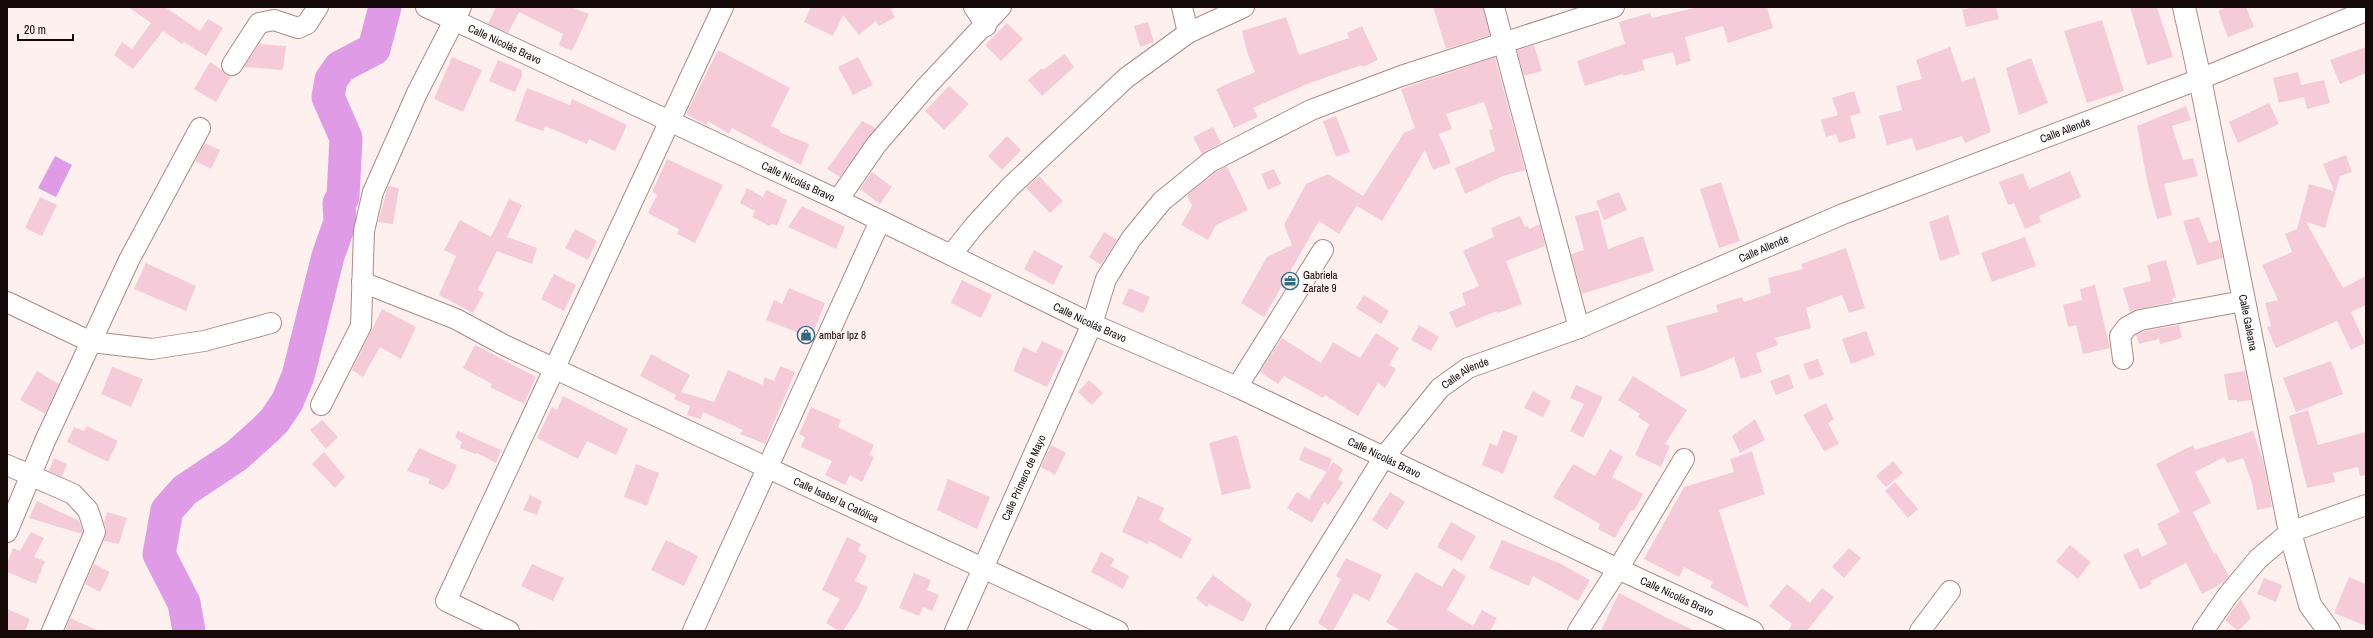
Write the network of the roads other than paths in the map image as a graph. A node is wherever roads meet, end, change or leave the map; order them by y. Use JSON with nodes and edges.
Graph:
{"nodes":[{"id":1,"x":318,"y":7,"type":"edge"},
{"id":2,"x":723,"y":7,"type":"edge"},
{"id":3,"x":974,"y":7,"type":"edge"},
{"id":4,"x":1001,"y":7,"type":"edge"},
{"id":5,"x":1182,"y":7,"type":"edge"},
{"id":6,"x":1244,"y":7,"type":"edge"},
{"id":7,"x":1494,"y":7,"type":"edge"},
{"id":8,"x":1614,"y":7,"type":"edge"},
{"id":9,"x":2184,"y":7,"type":"edge"},
{"id":10,"x":428,"y":8,"type":"edge"},
{"id":11,"x":2366,"y":11,"type":"edge"},
{"id":12,"x":458,"y":14,"type":"edge"},
{"id":13,"x":986,"y":26,"type":"junction"},
{"id":14,"x":1188,"y":33,"type":"junction"},
{"id":15,"x":1502,"y":42,"type":"junction"},
{"id":16,"x":232,"y":65,"type":"dead end"},
{"id":17,"x":2200,"y":79,"type":"junction"},
{"id":18,"x":669,"y":121,"type":"junction"},
{"id":19,"x":200,"y":128,"type":"dead end"},
{"id":20,"x":838,"y":200,"type":"junction"},
{"id":21,"x":880,"y":221,"type":"junction"},
{"id":22,"x":1322,"y":250,"type":"dead end"},
{"id":23,"x":951,"y":255,"type":"junction"},
{"id":24,"x":362,"y":282,"type":"junction"},
{"id":25,"x":2243,"y":301,"type":"junction"},
{"id":26,"x":7,"y":302,"type":"edge"},
{"id":27,"x":271,"y":324,"type":"dead end"},
{"id":28,"x":1092,"y":324,"type":"junction"},
{"id":29,"x":1579,"y":328,"type":"junction"},
{"id":30,"x":91,"y":342,"type":"junction"},
{"id":31,"x":2123,"y":359,"type":"dead end"},
{"id":32,"x":554,"y":367,"type":"junction"},
{"id":33,"x":1237,"y":387,"type":"junction"},
{"id":34,"x":321,"y":405,"type":"dead end"},
{"id":35,"x":1384,"y":457,"type":"junction"},
{"id":36,"x":1684,"y":459,"type":"dead end"},
{"id":37,"x":7,"y":465,"type":"edge"},
{"id":38,"x":768,"y":467,"type":"junction"},
{"id":39,"x":32,"y":477,"type":"junction"},
{"id":40,"x":2366,"y":505,"type":"edge"},
{"id":41,"x":7,"y":532,"type":"edge"},
{"id":42,"x":2290,"y":532,"type":"junction"},
{"id":43,"x":983,"y":569,"type":"junction"},
{"id":44,"x":1618,"y":570,"type":"junction"},
{"id":45,"x":1950,"y":591,"type":"dead end"},
{"id":46,"x":52,"y":631,"type":"edge"},
{"id":47,"x":508,"y":631,"type":"edge"},
{"id":48,"x":694,"y":631,"type":"edge"},
{"id":49,"x":955,"y":631,"type":"edge"},
{"id":50,"x":1118,"y":631,"type":"edge"},
{"id":51,"x":1276,"y":631,"type":"edge"},
{"id":52,"x":1578,"y":631,"type":"edge"},
{"id":53,"x":1753,"y":631,"type":"edge"},
{"id":54,"x":1920,"y":631,"type":"edge"},
{"id":55,"x":2203,"y":631,"type":"edge"},
{"id":56,"x":2329,"y":631,"type":"edge"}],
"edges":[{"from":1,"to":16,"type":"street"},
{"from":2,"to":18,"type":"street"},
{"from":3,"to":13,"type":"street"},
{"from":4,"to":13,"type":"street"},
{"from":5,"to":14,"type":"street"},
{"from":6,"to":14,"type":"street"},
{"from":7,"to":15,"type":"street"},
{"from":8,"to":15,"type":"street","name":"Calle Primero de Mayo"},
{"from":9,"to":17,"type":"main road","name":"Calle Galeana"},
{"from":10,"to":12,"type":"street","name":"Calle Nicolás Bravo"},
{"from":11,"to":17,"type":"street","name":"Calle Allende"},
{"from":12,"to":18,"type":"street","name":"Calle Nicolás Bravo"},
{"from":12,"to":24,"type":"street"},
{"from":13,"to":20,"type":"street"},
{"from":14,"to":23,"type":"street"},
{"from":15,"to":28,"type":"street","name":"Calle Primero de Mayo"},
{"from":15,"to":29,"type":"street"},
{"from":17,"to":25,"type":"main road","name":"Calle Galeana"},
{"from":17,"to":29,"type":"street","name":"Calle Allende"},
{"from":18,"to":20,"type":"street","name":"Calle Nicolás Bravo"},
{"from":18,"to":32,"type":"street"},
{"from":19,"to":30,"type":"street"},
{"from":20,"to":21,"type":"street","name":"Calle Nicolás Bravo"},
{"from":21,"to":23,"type":"street","name":"Calle Nicolás Bravo"},
{"from":21,"to":38,"type":"street"},
{"from":22,"to":33,"type":"street"},
{"from":23,"to":28,"type":"street","name":"Calle Nicolás Bravo"},
{"from":24,"to":32,"type":"street","name":"Calle Isabel la Católica"},
{"from":24,"to":34,"type":"street"},
{"from":25,"to":31,"type":"street"},
{"from":25,"to":42,"type":"main road","name":"Calle Galeana"},
{"from":26,"to":30,"type":"street"},
{"from":27,"to":30,"type":"street"},
{"from":28,"to":33,"type":"street","name":"Calle Nicolás Bravo"},
{"from":28,"to":43,"type":"street","name":"Calle Primero de Mayo"},
{"from":29,"to":35,"type":"street","name":"Calle Allende"},
{"from":30,"to":39,"type":"street"},
{"from":32,"to":38,"type":"street","name":"Calle Isabel la Católica"},
{"from":32,"to":47,"type":"street"},
{"from":33,"to":35,"type":"street","name":"Calle Nicolás Bravo"},
{"from":35,"to":44,"type":"street","name":"Calle Nicolás Bravo"},
{"from":35,"to":51,"type":"street","name":"Calle Allende"},
{"from":36,"to":44,"type":"street"},
{"from":37,"to":39,"type":"street"},
{"from":38,"to":43,"type":"street","name":"Calle Isabel la Católica"},
{"from":38,"to":48,"type":"street"},
{"from":39,"to":41,"type":"street"},
{"from":39,"to":46,"type":"street"},
{"from":40,"to":42,"type":"street"},
{"from":42,"to":55,"type":"street"},
{"from":42,"to":56,"type":"main road","name":"Calle Galeana"},
{"from":43,"to":49,"type":"street","name":"Calle Primero de Mayo"},
{"from":43,"to":50,"type":"street","name":"Calle Isabel la Católica"},
{"from":44,"to":52,"type":"street"},
{"from":44,"to":53,"type":"street","name":"Calle Nicolás Bravo"},
{"from":45,"to":54,"type":"street"}]}
